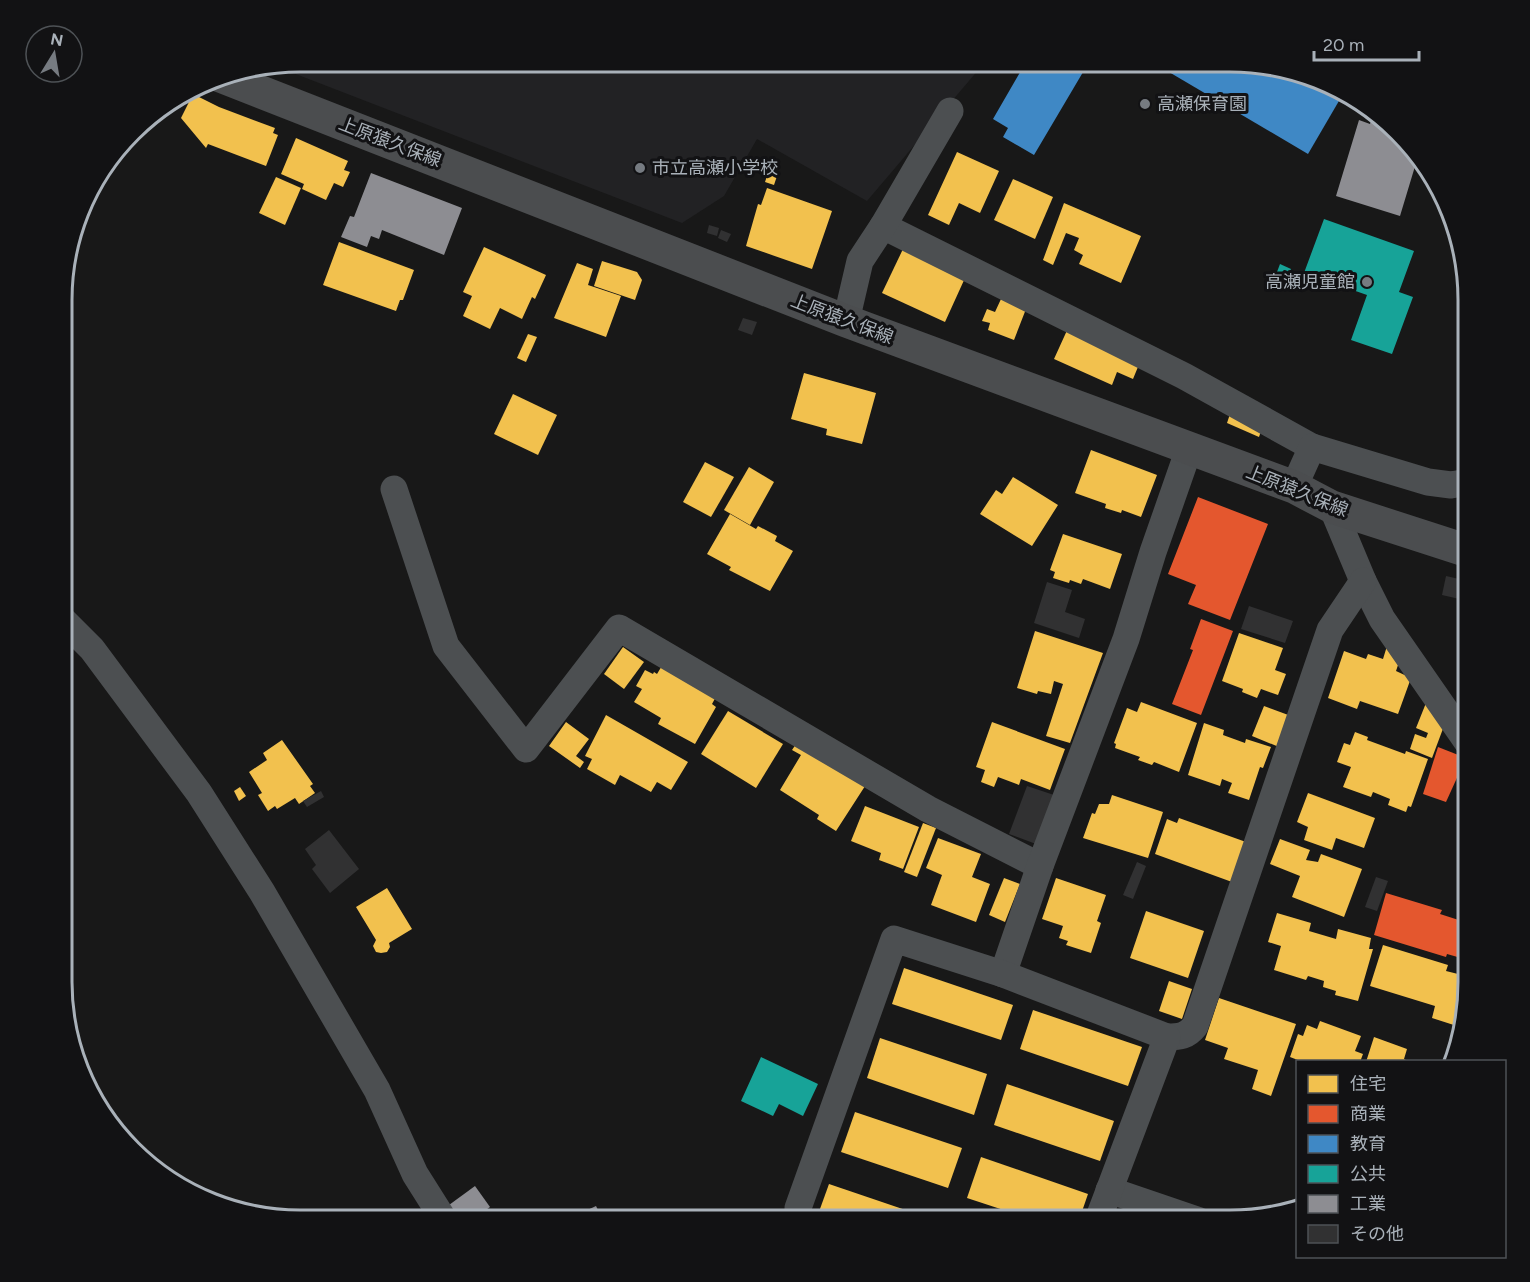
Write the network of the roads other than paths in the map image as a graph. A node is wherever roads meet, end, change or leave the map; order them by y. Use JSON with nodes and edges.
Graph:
{"nodes":[{"id":1,"x":235,"y":82,"type":"edge"},
{"id":2,"x":950,"y":111,"type":"dead end"},
{"id":3,"x":883,"y":226,"type":"junction"},
{"id":4,"x":846,"y":321,"type":"junction"},
{"id":5,"x":1312,"y":447,"type":"junction"},
{"id":6,"x":1189,"y":449,"type":"junction"},
{"id":7,"x":1458,"y":484,"type":"edge"},
{"id":8,"x":1294,"y":487,"type":"junction"},
{"id":9,"x":394,"y":489,"type":"dead end"},
{"id":10,"x":1332,"y":507,"type":"junction"},
{"id":11,"x":1458,"y":548,"type":"edge"},
{"id":12,"x":1363,"y":580,"type":"junction"},
{"id":13,"x":72,"y":629,"type":"edge"},
{"id":14,"x":1458,"y":729,"type":"edge"},
{"id":15,"x":1040,"y":866,"type":"junction"},
{"id":16,"x":1003,"y":974,"type":"junction"},
{"id":17,"x":1167,"y":1037,"type":"junction"},
{"id":18,"x":1109,"y":1190,"type":"junction"},
{"id":19,"x":438,"y":1210,"type":"edge"},
{"id":20,"x":798,"y":1210,"type":"edge"},
{"id":21,"x":1102,"y":1210,"type":"edge"},
{"id":22,"x":1166,"y":1210,"type":"edge"}],
"edges":[{"from":1,"to":4,"type":"main road","name":"上原猿久保線"},
{"from":2,"to":3,"type":"street"},
{"from":3,"to":4,"type":"street"},
{"from":3,"to":5,"type":"street"},
{"from":4,"to":6,"type":"main road","name":"上原猿久保線"},
{"from":5,"to":7,"type":"street"},
{"from":5,"to":8,"type":"street"},
{"from":6,"to":8,"type":"main road","name":"上原猿久保線"},
{"from":6,"to":15,"type":"street"},
{"from":8,"to":10,"type":"main road","name":"上原猿久保線"},
{"from":9,"to":15,"type":"street"},
{"from":10,"to":11,"type":"main road","name":"上原猿久保線"},
{"from":10,"to":12,"type":"street"},
{"from":12,"to":14,"type":"street"},
{"from":12,"to":17,"type":"street"},
{"from":13,"to":19,"type":"street"},
{"from":15,"to":16,"type":"street"},
{"from":16,"to":17,"type":"street"},
{"from":16,"to":20,"type":"street"},
{"from":17,"to":18,"type":"street"},
{"from":18,"to":21,"type":"street"},
{"from":18,"to":22,"type":"street"}]}
